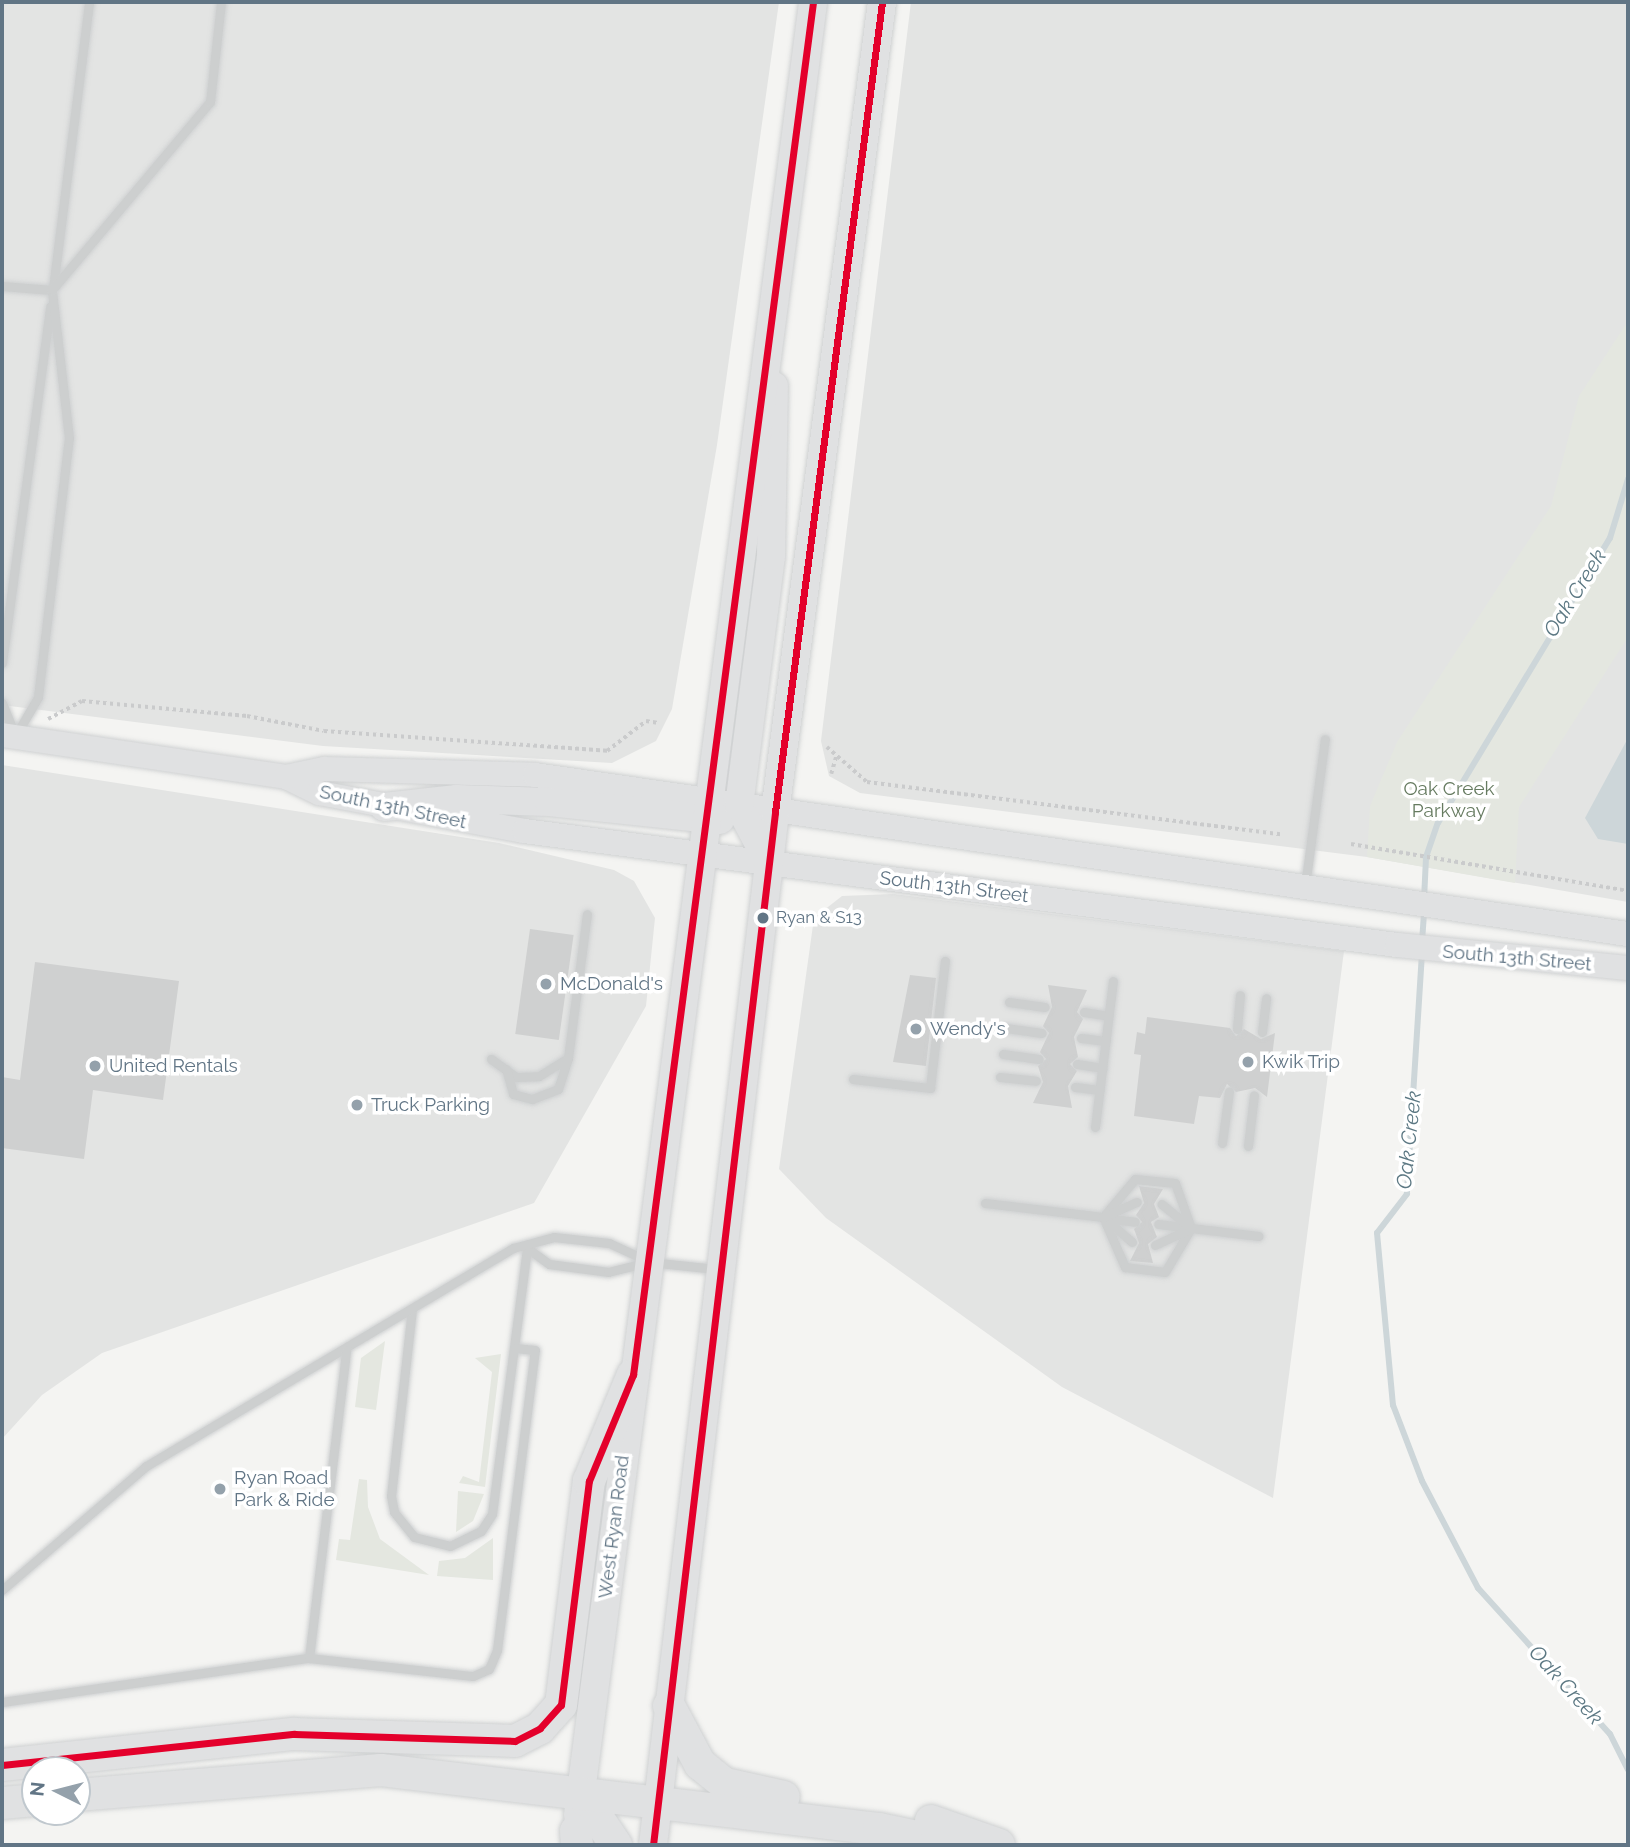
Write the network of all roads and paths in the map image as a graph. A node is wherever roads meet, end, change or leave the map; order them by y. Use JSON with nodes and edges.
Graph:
{"nodes":[{"id":1,"x":89,"y":2,"type":"edge"},
{"id":2,"x":221,"y":2,"type":"edge"},
{"id":3,"x":813,"y":2,"type":"edge"},
{"id":4,"x":882,"y":2,"type":"edge"},
{"id":5,"x":2,"y":286,"type":"edge"},
{"id":6,"x":52,"y":290,"type":"junction"},
{"id":7,"x":769,"y":341,"type":"junction"},
{"id":8,"x":2,"y":663,"type":"edge"},
{"id":9,"x":2,"y":703,"type":"edge"},
{"id":10,"x":659,"y":723,"type":"dead end"},
{"id":11,"x":9,"y":736,"type":"edge"},
{"id":12,"x":1325,"y":739,"type":"dead end"},
{"id":13,"x":827,"y":747,"type":"dead end"},
{"id":14,"x":836,"y":756,"type":"junction"},
{"id":15,"x":831,"y":774,"type":"dead end"},
{"id":16,"x":286,"y":777,"type":"junction"},
{"id":17,"x":384,"y":807,"type":"junction"},
{"id":18,"x":705,"y":811,"type":"junction"},
{"id":19,"x":742,"y":812,"type":"junction"},
{"id":20,"x":775,"y":813,"type":"junction"},
{"id":21,"x":1281,"y":834,"type":"dead end"},
{"id":22,"x":1351,"y":844,"type":"dead end"},
{"id":23,"x":700,"y":854,"type":"junction"},
{"id":24,"x":769,"y":863,"type":"junction"},
{"id":25,"x":1305,"y":888,"type":"junction"},
{"id":26,"x":1628,"y":891,"type":"edge"},
{"id":27,"x":587,"y":914,"type":"dead end"},
{"id":28,"x":1628,"y":934,"type":"edge"},
{"id":29,"x":945,"y":961,"type":"dead end"},
{"id":30,"x":1628,"y":968,"type":"edge"},
{"id":31,"x":1113,"y":981,"type":"dead end"},
{"id":32,"x":1240,"y":995,"type":"dead end"},
{"id":33,"x":1266,"y":998,"type":"dead end"},
{"id":34,"x":1009,"y":1002,"type":"dead end"},
{"id":35,"x":1045,"y":1007,"type":"dead end"},
{"id":36,"x":1084,"y":1012,"type":"dead end"},
{"id":37,"x":1109,"y":1016,"type":"junction"},
{"id":38,"x":1006,"y":1028,"type":"dead end"},
{"id":39,"x":1237,"y":1029,"type":"dead end"},
{"id":40,"x":1262,"y":1032,"type":"dead end"},
{"id":41,"x":1042,"y":1033,"type":"dead end"},
{"id":42,"x":1081,"y":1038,"type":"dead end"},
{"id":43,"x":1106,"y":1041,"type":"junction"},
{"id":44,"x":1003,"y":1054,"type":"dead end"},
{"id":45,"x":568,"y":1058,"type":"junction"},
{"id":46,"x":491,"y":1059,"type":"dead end"},
{"id":47,"x":1039,"y":1059,"type":"dead end"},
{"id":48,"x":1077,"y":1064,"type":"dead end"},
{"id":49,"x":1103,"y":1068,"type":"junction"},
{"id":50,"x":506,"y":1069,"type":"junction"},
{"id":51,"x":1000,"y":1077,"type":"dead end"},
{"id":52,"x":853,"y":1079,"type":"dead end"},
{"id":53,"x":1036,"y":1082,"type":"dead end"},
{"id":54,"x":1075,"y":1087,"type":"dead end"},
{"id":55,"x":1100,"y":1090,"type":"junction"},
{"id":56,"x":1229,"y":1091,"type":"dead end"},
{"id":57,"x":1254,"y":1095,"type":"dead end"},
{"id":58,"x":1095,"y":1128,"type":"dead end"},
{"id":59,"x":1222,"y":1143,"type":"dead end"},
{"id":60,"x":1248,"y":1146,"type":"dead end"},
{"id":61,"x":1138,"y":1202,"type":"dead end"},
{"id":62,"x":985,"y":1203,"type":"dead end"},
{"id":63,"x":1161,"y":1204,"type":"dead end"},
{"id":64,"x":1103,"y":1217,"type":"junction"},
{"id":65,"x":1135,"y":1222,"type":"dead end"},
{"id":66,"x":1158,"y":1224,"type":"dead end"},
{"id":67,"x":1191,"y":1227,"type":"junction"},
{"id":68,"x":1259,"y":1236,"type":"dead end"},
{"id":69,"x":1132,"y":1242,"type":"dead end"},
{"id":70,"x":1155,"y":1245,"type":"dead end"},
{"id":71,"x":527,"y":1248,"type":"junction"},
{"id":72,"x":650,"y":1262,"type":"junction"},
{"id":73,"x":721,"y":1270,"type":"junction"},
{"id":74,"x":412,"y":1309,"type":"junction"},
{"id":75,"x":515,"y":1348,"type":"junction"},
{"id":76,"x":346,"y":1350,"type":"junction"},
{"id":77,"x":633,"y":1375,"type":"junction"},
{"id":78,"x":2,"y":1590,"type":"edge"},
{"id":79,"x":309,"y":1658,"type":"junction"},
{"id":80,"x":2,"y":1703,"type":"edge"},
{"id":81,"x":669,"y":1706,"type":"junction"},
{"id":82,"x":2,"y":1765,"type":"edge"},
{"id":83,"x":581,"y":1793,"type":"junction"},
{"id":84,"x":91,"y":1794,"type":"edge"},
{"id":85,"x":21,"y":1801,"type":"edge"},
{"id":86,"x":658,"y":1802,"type":"junction"},
{"id":87,"x":2,"y":1803,"type":"edge"},
{"id":88,"x":576,"y":1840,"type":"edge"},
{"id":89,"x":616,"y":1845,"type":"edge"},
{"id":90,"x":653,"y":1845,"type":"edge"},
{"id":91,"x":954,"y":1845,"type":"edge"},
{"id":92,"x":999,"y":1845,"type":"edge"}],
"edges":[{"from":1,"to":6,"type":"lane"},
{"from":2,"to":6,"type":"lane"},
{"from":3,"to":7,"type":"main road","name":"West Ryan Road"},
{"from":4,"to":20,"type":"main road"},
{"from":5,"to":6,"type":"lane"},
{"from":6,"to":8,"type":"lane"},
{"from":6,"to":11,"type":"lane"},
{"from":7,"to":18,"type":"main road","name":"West Ryan Road"},
{"from":7,"to":19,"type":"main road"},
{"from":9,"to":11,"type":"lane"},
{"from":10,"to":11,"type":"path"},
{"from":11,"to":16,"type":"street","name":"South 13th Street"},
{"from":12,"to":25,"type":"lane"},
{"from":13,"to":14,"type":"path"},
{"from":14,"to":15,"type":"path"},
{"from":14,"to":21,"type":"path"},
{"from":16,"to":17,"type":"street","name":"South 13th Street"},
{"from":16,"to":18,"type":"street","name":"South 13th Street"},
{"from":17,"to":18,"type":"main road"},
{"from":17,"to":23,"type":"street","name":"South 13th Street"},
{"from":18,"to":19,"type":"main road"},
{"from":18,"to":23,"type":"main road","name":"West Ryan Road"},
{"from":19,"to":20,"type":"main road"},
{"from":19,"to":24,"type":"main road"},
{"from":20,"to":24,"type":"main road"},
{"from":20,"to":25,"type":"street","name":"South 13th Street"},
{"from":22,"to":26,"type":"path"},
{"from":23,"to":24,"type":"street","name":"South 13th Street"},
{"from":23,"to":72,"type":"main road","name":"West Ryan Road"},
{"from":24,"to":30,"type":"street","name":"South 13th Street"},
{"from":24,"to":73,"type":"main road"},
{"from":25,"to":28,"type":"street","name":"South 13th Street"},
{"from":27,"to":45,"type":"lane"},
{"from":29,"to":52,"type":"lane"},
{"from":31,"to":37,"type":"lane"},
{"from":32,"to":39,"type":"lane"},
{"from":33,"to":40,"type":"lane"},
{"from":34,"to":35,"type":"lane"},
{"from":36,"to":37,"type":"lane"},
{"from":37,"to":43,"type":"lane"},
{"from":38,"to":41,"type":"lane"},
{"from":42,"to":43,"type":"lane"},
{"from":43,"to":49,"type":"lane"},
{"from":44,"to":47,"type":"lane"},
{"from":45,"to":50,"type":"lane"},
{"from":45,"to":50,"type":"lane"},
{"from":46,"to":50,"type":"lane"},
{"from":48,"to":49,"type":"lane"},
{"from":49,"to":55,"type":"lane"},
{"from":51,"to":53,"type":"lane"},
{"from":54,"to":55,"type":"lane"},
{"from":55,"to":58,"type":"lane"},
{"from":56,"to":59,"type":"lane"},
{"from":57,"to":60,"type":"lane"},
{"from":61,"to":64,"type":"lane"},
{"from":62,"to":64,"type":"lane"},
{"from":63,"to":67,"type":"lane"},
{"from":64,"to":65,"type":"lane"},
{"from":64,"to":67,"type":"lane"},
{"from":64,"to":67,"type":"lane"},
{"from":64,"to":69,"type":"lane"},
{"from":66,"to":67,"type":"lane"},
{"from":67,"to":68,"type":"lane"},
{"from":67,"to":70,"type":"lane"},
{"from":71,"to":72,"type":"lane"},
{"from":71,"to":72,"type":"lane"},
{"from":71,"to":74,"type":"lane"},
{"from":71,"to":75,"type":"lane"},
{"from":72,"to":73,"type":"lane"},
{"from":72,"to":77,"type":"main road","name":"West Ryan Road"},
{"from":73,"to":81,"type":"main road"},
{"from":74,"to":75,"type":"lane"},
{"from":74,"to":76,"type":"lane"},
{"from":75,"to":79,"type":"lane"},
{"from":76,"to":78,"type":"lane"},
{"from":76,"to":79,"type":"lane"},
{"from":77,"to":82,"type":"highway"},
{"from":77,"to":83,"type":"main road","name":"West Ryan Road"},
{"from":79,"to":80,"type":"lane"},
{"from":81,"to":86,"type":"main road"},
{"from":81,"to":92,"type":"highway"},
{"from":83,"to":84,"type":"highway"},
{"from":83,"to":86,"type":"highway"},
{"from":83,"to":88,"type":"main road","name":"West Ryan Road"},
{"from":83,"to":89,"type":"highway"},
{"from":85,"to":87,"type":"highway"},
{"from":86,"to":90,"type":"main road"},
{"from":86,"to":91,"type":"highway"}]}
